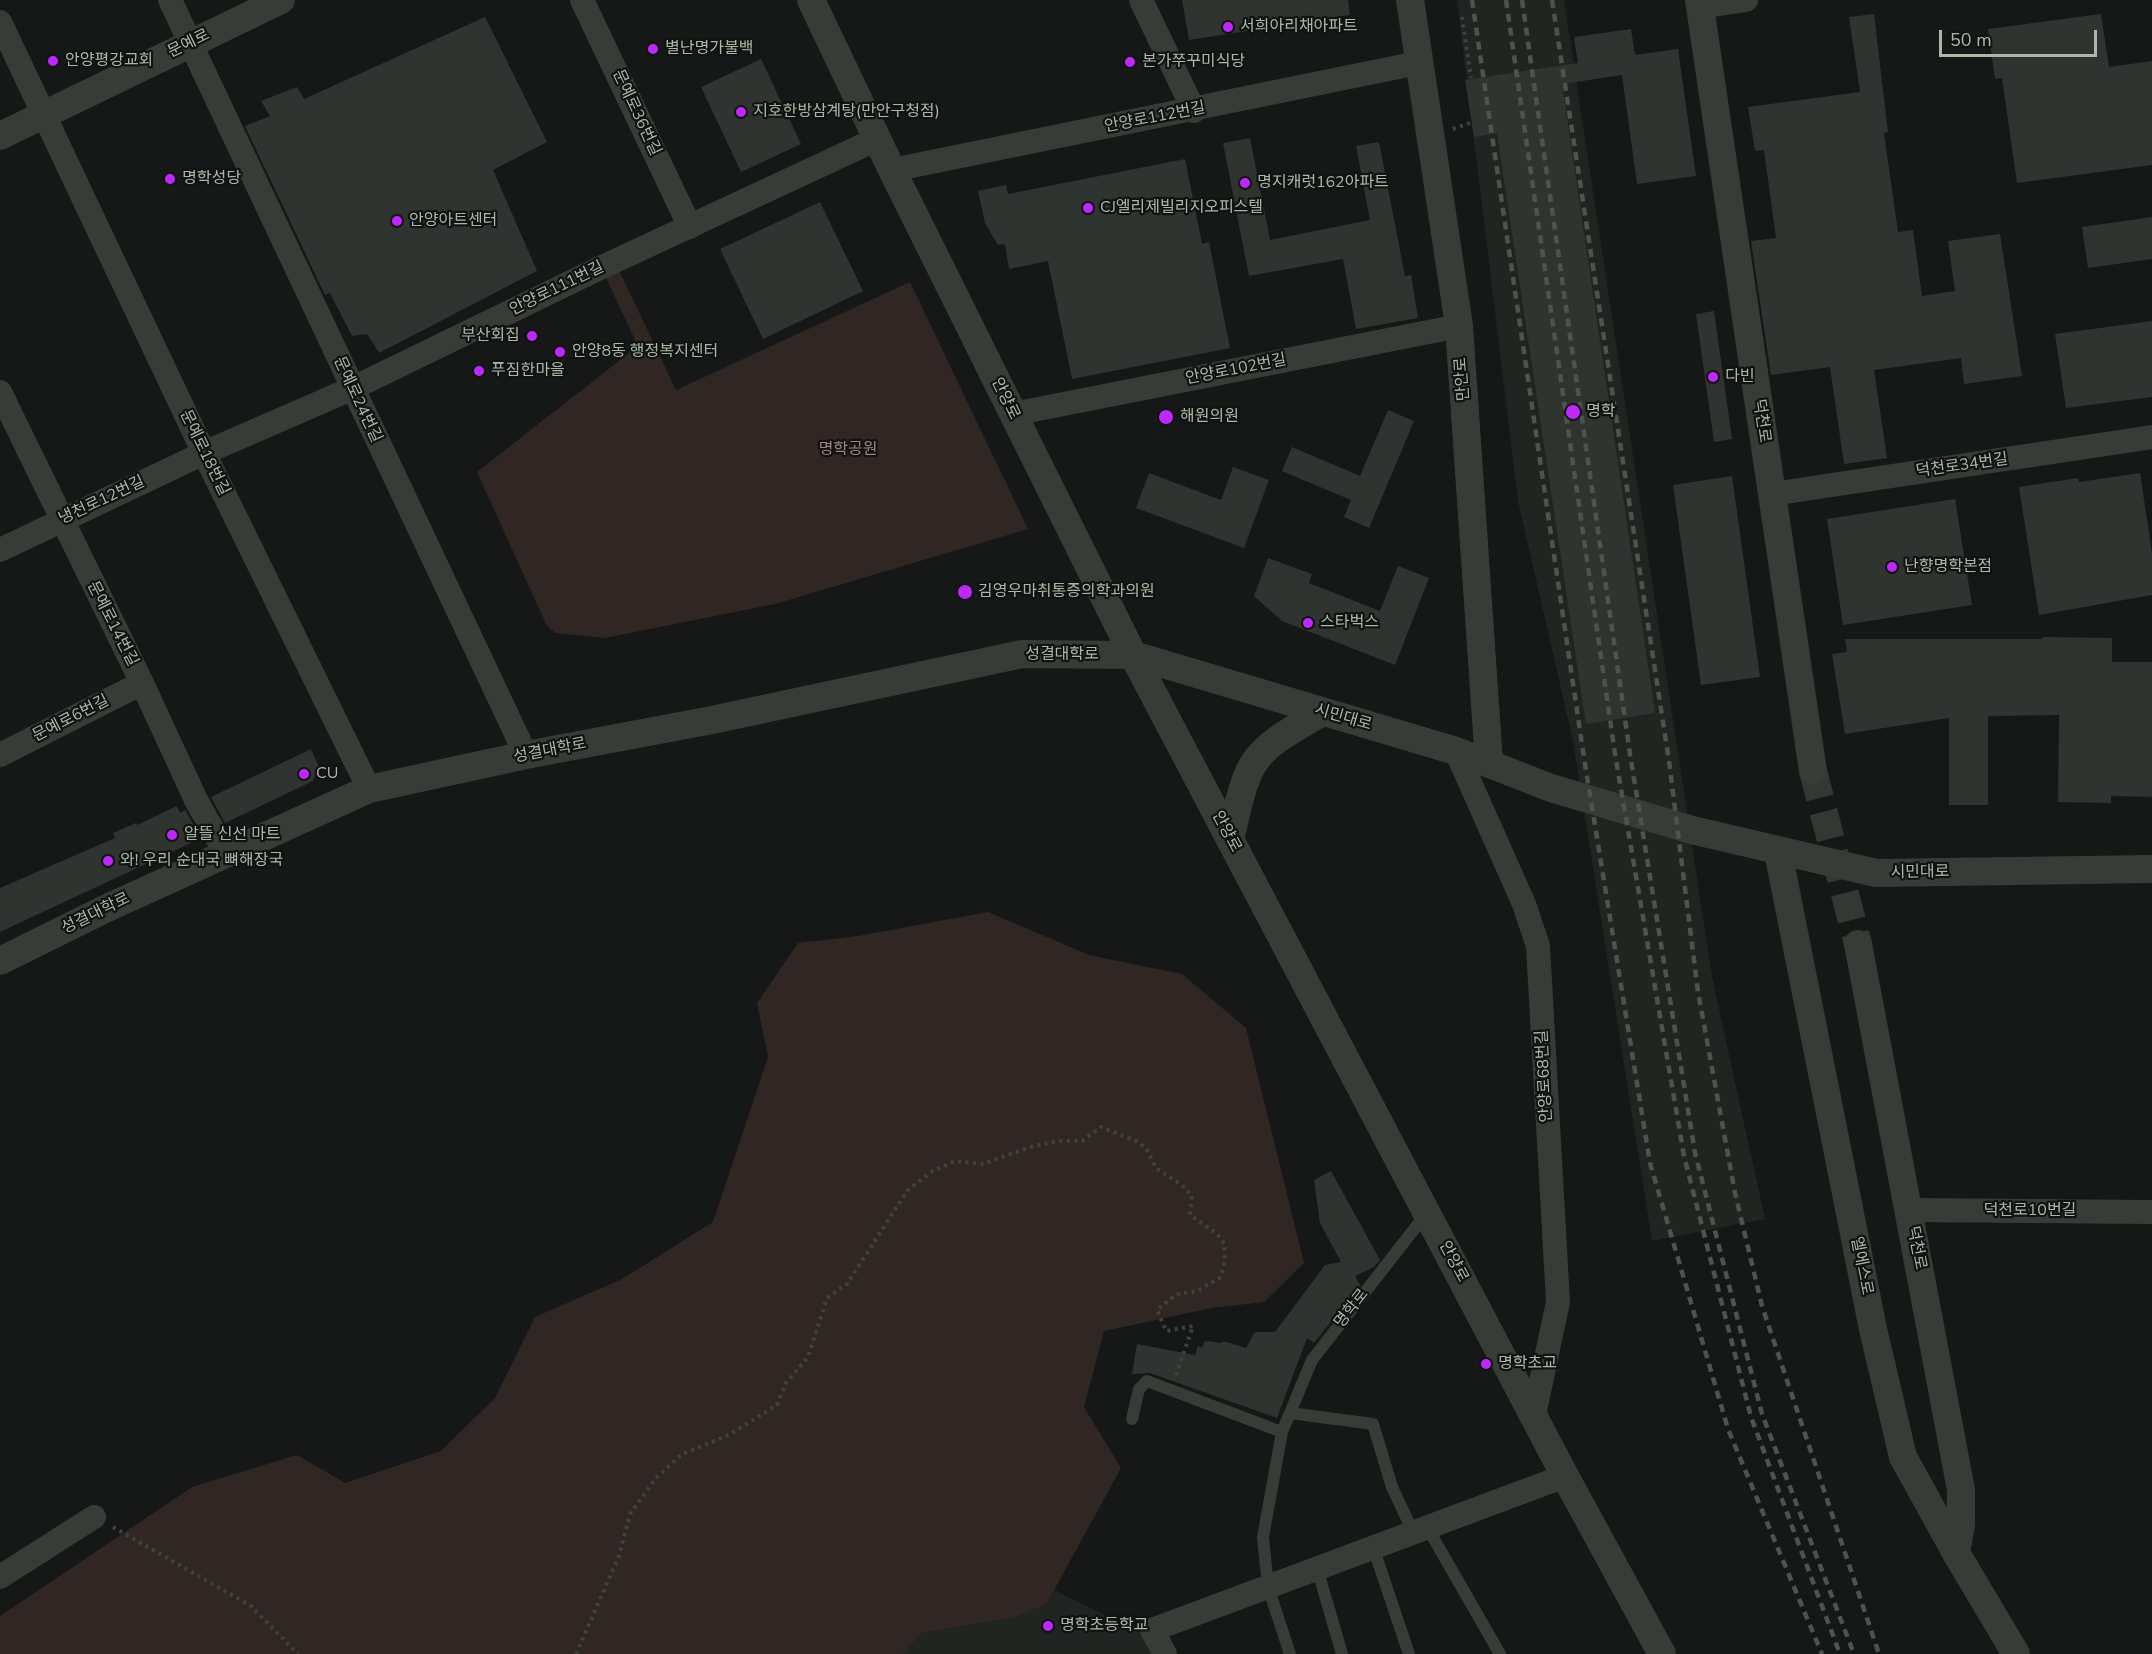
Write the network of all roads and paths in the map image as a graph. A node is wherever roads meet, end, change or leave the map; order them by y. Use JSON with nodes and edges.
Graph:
{"nodes":[{"id":1,"x":170,"y":0,"type":"edge"},
{"id":2,"x":281,"y":0,"type":"edge"},
{"id":3,"x":582,"y":0,"type":"edge"},
{"id":4,"x":811,"y":0,"type":"edge"},
{"id":5,"x":1141,"y":0,"type":"edge"},
{"id":6,"x":1410,"y":0,"type":"edge"},
{"id":7,"x":1746,"y":0,"type":"edge"},
{"id":8,"x":1699,"y":4,"type":"edge"},
{"id":9,"x":1462,"y":17,"type":"dead end"},
{"id":10,"x":0,"y":22,"type":"edge"},
{"id":11,"x":191,"y":43,"type":"junction"},
{"id":12,"x":1418,"y":63,"type":"junction"},
{"id":13,"x":1471,"y":78,"type":"dead end"},
{"id":14,"x":1194,"y":111,"type":"junction"},
{"id":15,"x":44,"y":115,"type":"junction"},
{"id":16,"x":0,"y":136,"type":"edge"},
{"id":17,"x":877,"y":139,"type":"junction"},
{"id":18,"x":892,"y":170,"type":"junction"},
{"id":19,"x":690,"y":227,"type":"junction"},
{"id":20,"x":1459,"y":326,"type":"junction"},
{"id":21,"x":351,"y":389,"type":"junction"},
{"id":22,"x":0,"y":393,"type":"edge"},
{"id":23,"x":1013,"y":414,"type":"junction"},
{"id":24,"x":2152,"y":437,"type":"edge"},
{"id":25,"x":204,"y":453,"type":"junction"},
{"id":26,"x":1772,"y":494,"type":"junction"},
{"id":27,"x":61,"y":521,"type":"junction"},
{"id":28,"x":0,"y":550,"type":"edge"},
{"id":29,"x":1132,"y":655,"type":"junction"},
{"id":30,"x":142,"y":683,"type":"junction"},
{"id":31,"x":1323,"y":712,"type":"junction"},
{"id":32,"x":1456,"y":751,"type":"junction"},
{"id":33,"x":0,"y":755,"type":"edge"},
{"id":34,"x":526,"y":755,"type":"junction"},
{"id":35,"x":1489,"y":762,"type":"junction"},
{"id":36,"x":1813,"y":771,"type":"tunnel mouth"},
{"id":37,"x":369,"y":789,"type":"junction"},
{"id":38,"x":1230,"y":840,"type":"junction"},
{"id":39,"x":1778,"y":852,"type":"junction"},
{"id":40,"x":226,"y":854,"type":"junction"},
{"id":41,"x":2152,"y":869,"type":"edge"},
{"id":42,"x":1858,"y":944,"type":"tunnel mouth"},
{"id":43,"x":0,"y":961,"type":"edge"},
{"id":44,"x":1909,"y":1210,"type":"junction"},
{"id":45,"x":2152,"y":1212,"type":"edge"},
{"id":46,"x":1427,"y":1213,"type":"junction"},
{"id":47,"x":1171,"y":1390,"type":"junction"},
{"id":48,"x":1290,"y":1413,"type":"junction"},
{"id":49,"x":1534,"y":1416,"type":"junction"},
{"id":50,"x":1132,"y":1419,"type":"dead end"},
{"id":51,"x":1282,"y":1432,"type":"junction"},
{"id":52,"x":1565,"y":1476,"type":"junction"},
{"id":53,"x":94,"y":1517,"type":"joint"},
{"id":54,"x":1420,"y":1530,"type":"junction"},
{"id":55,"x":1373,"y":1547,"type":"junction"},
{"id":56,"x":1956,"y":1553,"type":"junction"},
{"id":57,"x":1317,"y":1568,"type":"junction"},
{"id":58,"x":0,"y":1577,"type":"edge"},
{"id":59,"x":1268,"y":1587,"type":"junction"},
{"id":60,"x":298,"y":1654,"type":"edge"},
{"id":61,"x":576,"y":1654,"type":"edge"},
{"id":62,"x":1165,"y":1654,"type":"edge"},
{"id":63,"x":1290,"y":1654,"type":"edge"},
{"id":64,"x":1342,"y":1654,"type":"edge"},
{"id":65,"x":1409,"y":1654,"type":"edge"},
{"id":66,"x":1500,"y":1654,"type":"edge"},
{"id":67,"x":1662,"y":1654,"type":"edge"},
{"id":68,"x":2016,"y":1654,"type":"edge"}],
"edges":[{"from":1,"to":11,"type":"street","name":"문예로24번길"},
{"from":2,"to":11,"type":"street","name":"문예로"},
{"from":3,"to":19,"type":"street","name":"문예로36번길"},
{"from":4,"to":17,"type":"street","name":"안양로"},
{"from":5,"to":14,"type":"street"},
{"from":6,"to":12,"type":"street","name":"만안로"},
{"from":7,"to":8,"type":"street"},
{"from":8,"to":26,"type":"street","name":"덕천로"},
{"from":9,"to":13,"type":"path"},
{"from":10,"to":15,"type":"street","name":"문예로18번길"},
{"from":11,"to":15,"type":"street","name":"문예로"},
{"from":11,"to":21,"type":"street","name":"문예로24번길"},
{"from":12,"to":14,"type":"street","name":"안양로112번길"},
{"from":12,"to":20,"type":"street","name":"만안로"},
{"from":14,"to":18,"type":"street","name":"안양로112번길"},
{"from":15,"to":16,"type":"street","name":"문예로"},
{"from":15,"to":25,"type":"street","name":"문예로18번길"},
{"from":17,"to":18,"type":"street","name":"안양로"},
{"from":17,"to":19,"type":"street","name":"안양로111번길"},
{"from":18,"to":23,"type":"street","name":"안양로"},
{"from":19,"to":21,"type":"street","name":"안양로111번길"},
{"from":20,"to":23,"type":"street","name":"안양로102번길"},
{"from":20,"to":35,"type":"street","name":"만안로"},
{"from":21,"to":25,"type":"street","name":"안양로111번길"},
{"from":21,"to":34,"type":"street","name":"문예로24번길"},
{"from":22,"to":27,"type":"street","name":"문예로14번길"},
{"from":23,"to":29,"type":"street","name":"안양로"},
{"from":24,"to":26,"type":"street","name":"덕천로34번길"},
{"from":25,"to":27,"type":"street","name":"냉천로12번길"},
{"from":25,"to":37,"type":"street","name":"문예로18번길"},
{"from":26,"to":36,"type":"street","name":"덕천로"},
{"from":27,"to":28,"type":"street","name":"냉천로12번길"},
{"from":27,"to":30,"type":"street","name":"문예로14번길"},
{"from":29,"to":31,"type":"street","name":"시민대로"},
{"from":29,"to":34,"type":"street","name":"성결대학로"},
{"from":29,"to":38,"type":"street","name":"안양로"},
{"from":30,"to":33,"type":"street","name":"문예로6번길"},
{"from":30,"to":40,"type":"street","name":"문예로14번길"},
{"from":31,"to":32,"type":"street","name":"시민대로"},
{"from":31,"to":38,"type":"street"},
{"from":32,"to":35,"type":"street","name":"시민대로"},
{"from":32,"to":49,"type":"street","name":"안양로68번길"},
{"from":34,"to":37,"type":"street","name":"성결대학로"},
{"from":35,"to":39,"type":"street","name":"시민대로"},
{"from":37,"to":40,"type":"street","name":"성결대학로"},
{"from":38,"to":46,"type":"street","name":"안양로"},
{"from":39,"to":41,"type":"street","name":"시민대로"},
{"from":39,"to":56,"type":"street","name":"엘에스로"},
{"from":40,"to":43,"type":"street","name":"성결대학로"},
{"from":42,"to":44,"type":"street","name":"덕천로"},
{"from":44,"to":45,"type":"street","name":"덕천로10번길"},
{"from":44,"to":56,"type":"street","name":"덕천로"},
{"from":46,"to":48,"type":"lane","name":"명학로"},
{"from":46,"to":49,"type":"street","name":"안양로"},
{"from":47,"to":50,"type":"lane"},
{"from":47,"to":51,"type":"lane"},
{"from":47,"to":61,"type":"path"},
{"from":48,"to":51,"type":"lane","name":"명학로"},
{"from":48,"to":54,"type":"lane"},
{"from":49,"to":52,"type":"street","name":"안양로"},
{"from":51,"to":59,"type":"lane","name":"명학로"},
{"from":52,"to":54,"type":"street"},
{"from":52,"to":67,"type":"street","name":"안양로"},
{"from":53,"to":58,"type":"street"},
{"from":53,"to":60,"type":"path"},
{"from":54,"to":55,"type":"street"},
{"from":54,"to":66,"type":"lane"},
{"from":55,"to":57,"type":"street"},
{"from":55,"to":65,"type":"lane"},
{"from":56,"to":68,"type":"street","name":"엘에스로"},
{"from":57,"to":59,"type":"street"},
{"from":57,"to":64,"type":"lane"},
{"from":59,"to":62,"type":"street"},
{"from":59,"to":63,"type":"lane","name":"명학로"}]}
